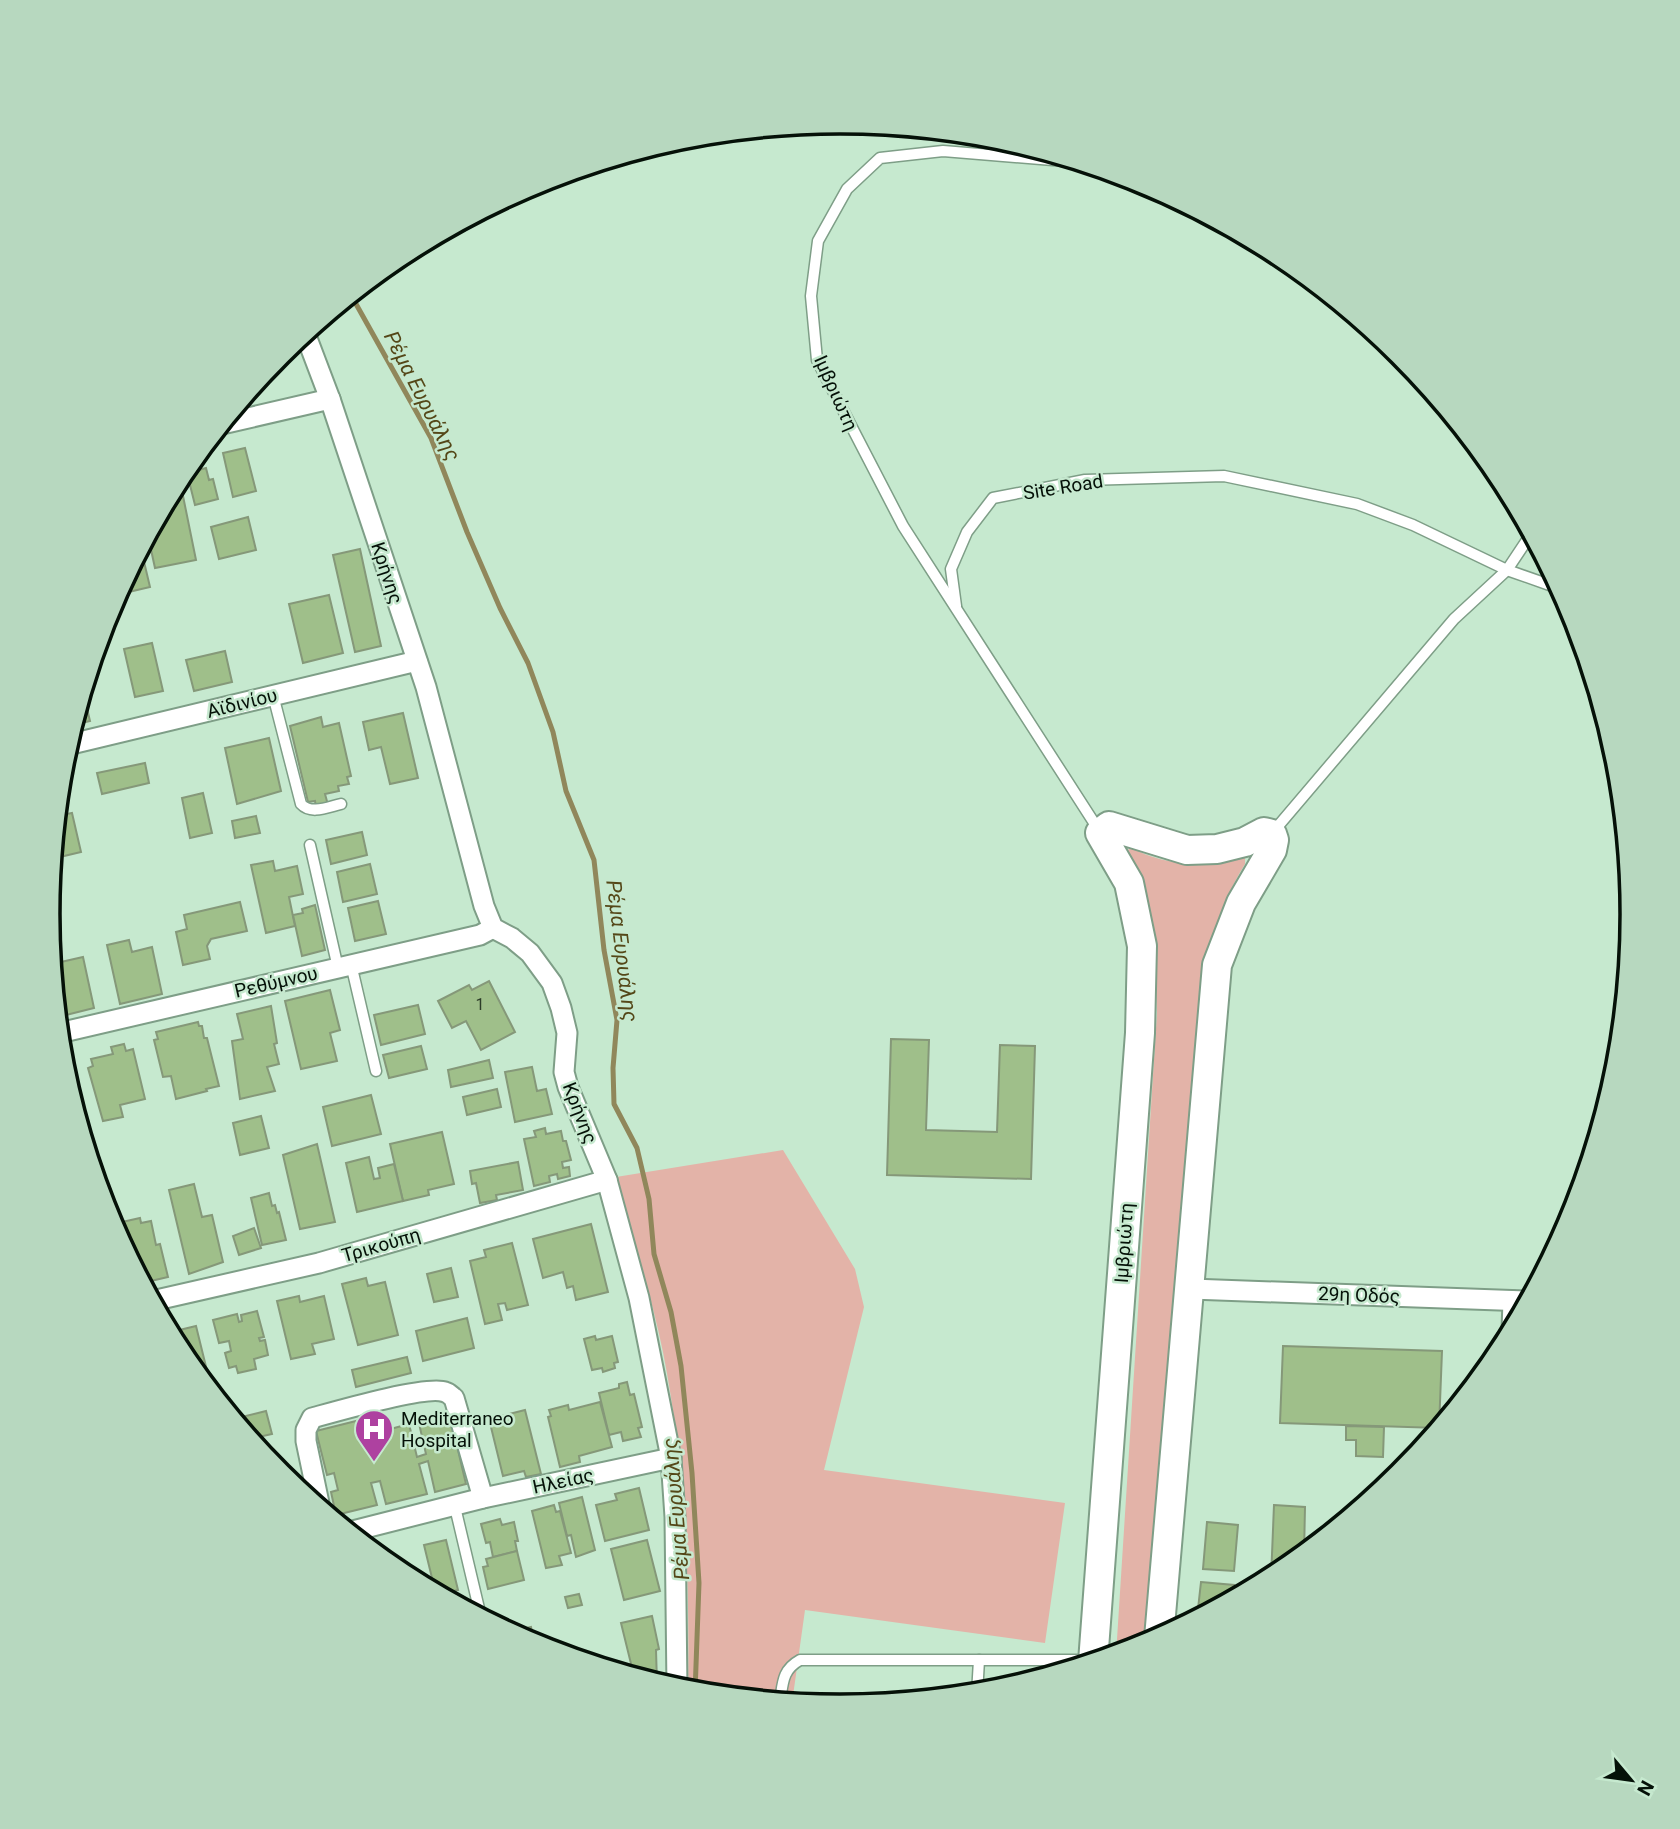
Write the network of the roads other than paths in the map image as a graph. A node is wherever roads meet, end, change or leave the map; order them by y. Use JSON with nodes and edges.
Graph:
{"nodes":[{"id":1,"x":1030,"y":158,"type":"edge"},
{"id":2,"x":309,"y":343,"type":"edge"},
{"id":3,"x":330,"y":399,"type":"junction"},
{"id":4,"x":236,"y":421,"type":"edge"},
{"id":5,"x":1526,"y":542,"type":"edge"},
{"id":6,"x":1507,"y":570,"type":"junction"},
{"id":7,"x":1547,"y":585,"type":"edge"},
{"id":8,"x":957,"y":610,"type":"junction"},
{"id":9,"x":416,"y":661,"type":"junction"},
{"id":10,"x":273,"y":695,"type":"junction"},
{"id":11,"x":79,"y":742,"type":"edge"},
{"id":12,"x":341,"y":804,"type":"dead end"},
{"id":13,"x":1100,"y":833,"type":"junction"},
{"id":14,"x":1272,"y":834,"type":"junction"},
{"id":15,"x":310,"y":845,"type":"dead end"},
{"id":16,"x":492,"y":928,"type":"junction"},
{"id":17,"x":345,"y":966,"type":"junction"},
{"id":18,"x":68,"y":1030,"type":"edge"},
{"id":19,"x":376,"y":1071,"type":"dead end"},
{"id":20,"x":607,"y":1180,"type":"junction"},
{"id":21,"x":1191,"y":1289,"type":"junction"},
{"id":22,"x":161,"y":1299,"type":"edge"},
{"id":23,"x":1518,"y":1301,"type":"edge"},
{"id":24,"x":671,"y":1458,"type":"junction"},
{"id":25,"x":317,"y":1493,"type":"edge"},
{"id":26,"x":483,"y":1498,"type":"junction"},
{"id":27,"x":455,"y":1507,"type":"junction"},
{"id":28,"x":360,"y":1530,"type":"edge"},
{"id":29,"x":478,"y":1606,"type":"edge"},
{"id":30,"x":1160,"y":1626,"type":"edge"},
{"id":31,"x":1094,"y":1653,"type":"edge"},
{"id":32,"x":979,"y":1660,"type":"junction"},
{"id":33,"x":1067,"y":1661,"type":"edge"},
{"id":34,"x":677,"y":1677,"type":"edge"},
{"id":35,"x":978,"y":1682,"type":"edge"},
{"id":36,"x":782,"y":1692,"type":"edge"}],
"edges":[{"from":1,"to":8,"type":"lane","name":"Ιμβριώτη"},
{"from":2,"to":3,"type":"street","name":"Κρήνης"},
{"from":3,"to":4,"type":"street"},
{"from":3,"to":9,"type":"street","name":"Κρήνης"},
{"from":5,"to":6,"type":"lane"},
{"from":6,"to":7,"type":"lane","name":"Site Road"},
{"from":6,"to":8,"type":"lane","name":"Site Road"},
{"from":6,"to":14,"type":"lane"},
{"from":8,"to":13,"type":"lane","name":"Site Road"},
{"from":9,"to":10,"type":"street","name":"Αϊδινίου"},
{"from":9,"to":16,"type":"street","name":"Κρήνης"},
{"from":10,"to":11,"type":"street","name":"Αϊδινίου"},
{"from":10,"to":12,"type":"lane"},
{"from":13,"to":14,"type":"street"},
{"from":13,"to":31,"type":"street","name":"Ιμβριώτη"},
{"from":14,"to":21,"type":"street"},
{"from":15,"to":17,"type":"lane"},
{"from":16,"to":17,"type":"street","name":"Ρεθύμνου"},
{"from":16,"to":20,"type":"street","name":"Κρήνης"},
{"from":17,"to":18,"type":"street","name":"Ρεθύμνου"},
{"from":17,"to":19,"type":"lane"},
{"from":20,"to":22,"type":"street","name":"Τρικούπη"},
{"from":20,"to":24,"type":"street","name":"Κρήνης"},
{"from":21,"to":23,"type":"street","name":"29η Οδός"},
{"from":21,"to":30,"type":"street"},
{"from":24,"to":26,"type":"street","name":"Ηλείας"},
{"from":24,"to":34,"type":"street","name":"Κρήνης"},
{"from":25,"to":26,"type":"street"},
{"from":26,"to":27,"type":"street","name":"Ηλείας"},
{"from":27,"to":28,"type":"street","name":"Ηλείας"},
{"from":27,"to":29,"type":"lane"},
{"from":32,"to":33,"type":"lane"},
{"from":32,"to":35,"type":"lane"},
{"from":32,"to":36,"type":"lane"}]}
